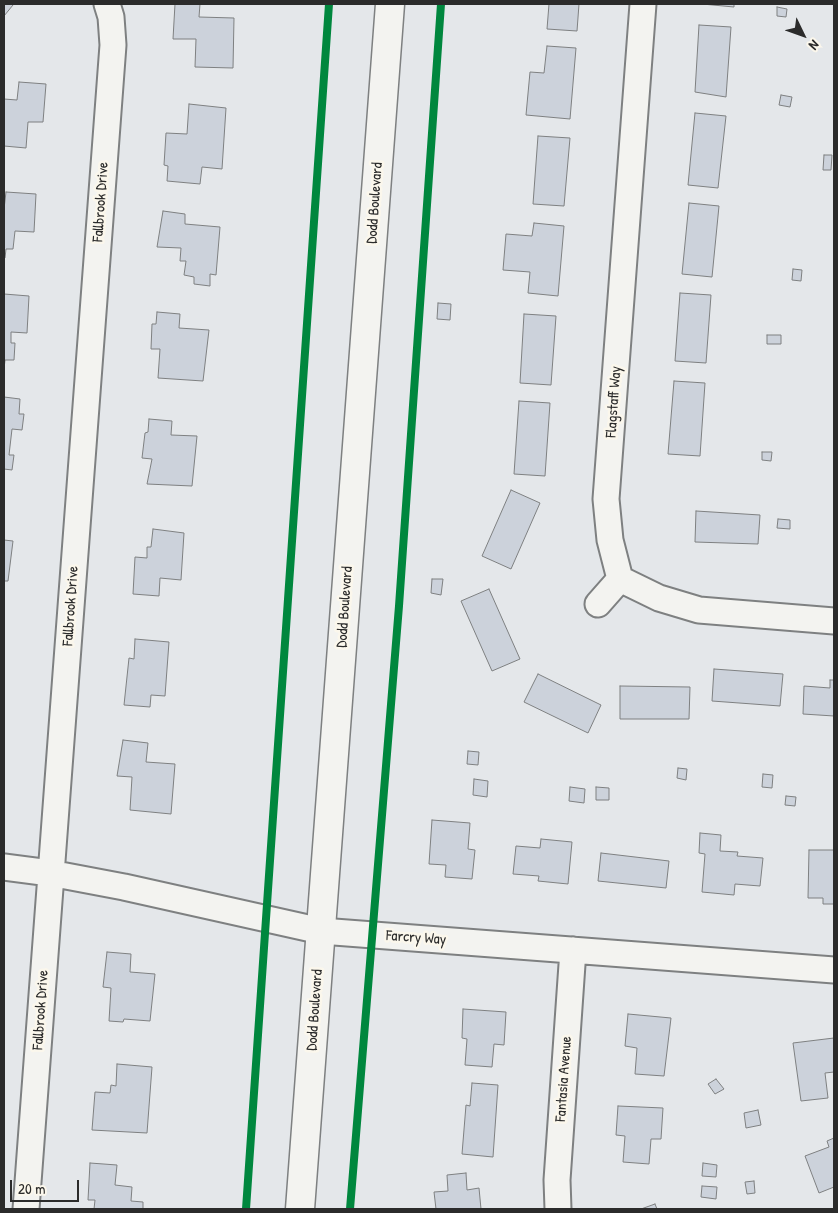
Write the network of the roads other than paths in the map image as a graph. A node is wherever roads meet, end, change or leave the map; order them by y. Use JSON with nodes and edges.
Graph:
{"nodes":[{"id":1,"x":107,"y":4,"type":"edge"},
{"id":2,"x":390,"y":4,"type":"edge"},
{"id":3,"x":643,"y":4,"type":"edge"},
{"id":4,"x":620,"y":579,"type":"junction"},
{"id":5,"x":598,"y":604,"type":"dead end"},
{"id":6,"x":834,"y":621,"type":"edge"},
{"id":7,"x":4,"y":867,"type":"edge"},
{"id":8,"x":50,"y":873,"type":"junction"},
{"id":9,"x":321,"y":931,"type":"junction"},
{"id":10,"x":573,"y":950,"type":"junction"},
{"id":11,"x":834,"y":970,"type":"edge"},
{"id":12,"x":26,"y":1209,"type":"edge"},
{"id":13,"x":300,"y":1209,"type":"edge"},
{"id":14,"x":558,"y":1209,"type":"edge"}],
"edges":[{"from":1,"to":8,"type":"street","name":"Fallbrook Drive"},
{"from":2,"to":9,"type":"street","name":"Dodd Boulevard"},
{"from":3,"to":4,"type":"street","name":"Flagstaff Way"},
{"from":4,"to":5,"type":"street"},
{"from":4,"to":6,"type":"street"},
{"from":7,"to":8,"type":"street","name":"Farcry Way"},
{"from":8,"to":9,"type":"street","name":"Farcry Way"},
{"from":8,"to":12,"type":"street","name":"Fallbrook Drive"},
{"from":9,"to":10,"type":"street","name":"Farcry Way"},
{"from":9,"to":13,"type":"street","name":"Dodd Boulevard"},
{"from":10,"to":11,"type":"street","name":"Farcry Way"},
{"from":10,"to":14,"type":"street","name":"Fantasia Avenue"}]}
